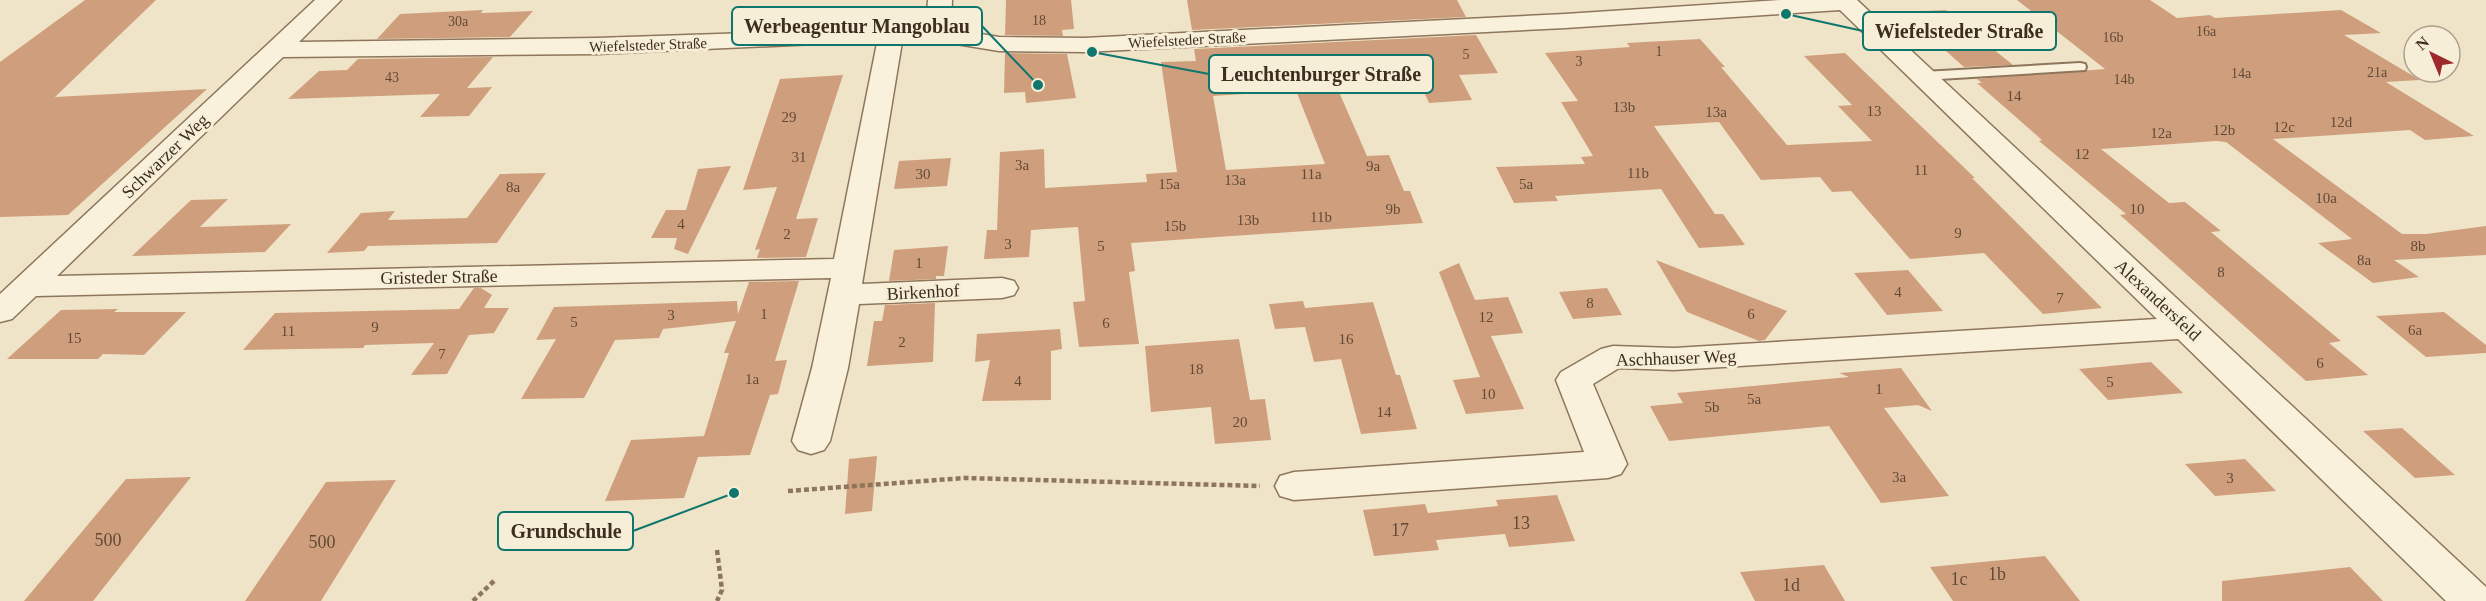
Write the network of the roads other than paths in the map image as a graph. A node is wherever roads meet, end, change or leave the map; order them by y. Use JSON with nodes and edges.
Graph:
{"nodes":[{"id":1,"x":329,"y":0,"type":"edge"},
{"id":2,"x":940,"y":0,"type":"edge"},
{"id":3,"x":1844,"y":2,"type":"edge"},
{"id":4,"x":938,"y":34,"type":"junction"},
{"id":5,"x":892,"y":35,"type":"junction"},
{"id":6,"x":276,"y":50,"type":"junction"},
{"id":7,"x":2080,"y":67,"type":"dead end"},
{"id":8,"x":1923,"y":76,"type":"junction"},
{"id":9,"x":846,"y":282,"type":"junction"},
{"id":10,"x":29,"y":286,"type":"junction"},
{"id":11,"x":1002,"y":288,"type":"dead end"},
{"id":12,"x":0,"y":312,"type":"edge"},
{"id":13,"x":2188,"y":328,"type":"junction"},
{"id":14,"x":811,"y":441,"type":"dead end"},
{"id":15,"x":1294,"y":486,"type":"road end"},
{"id":16,"x":2473,"y":601,"type":"edge"}],
"edges":[{"from":1,"to":6,"type":"street","name":"Schwarzer Weg"},
{"from":2,"to":4,"type":"street"},
{"from":3,"to":4,"type":"street","name":"Wiefelsteder Straße"},
{"from":3,"to":8,"type":"street","name":"Alexandersfeld"},
{"from":4,"to":5,"type":"street","name":"Wiefelsteder Straße"},
{"from":5,"to":6,"type":"street","name":"Wiefelsteder Straße"},
{"from":5,"to":9,"type":"street"},
{"from":6,"to":10,"type":"street","name":"Schwarzer Weg"},
{"from":7,"to":8,"type":"lane"},
{"from":8,"to":13,"type":"street","name":"Alexandersfeld"},
{"from":9,"to":10,"type":"street","name":"Gristeder Straße"},
{"from":9,"to":11,"type":"street","name":"Birkenhof"},
{"from":9,"to":14,"type":"street"},
{"from":10,"to":12,"type":"street","name":"Schwarzer Weg"},
{"from":13,"to":15,"type":"street","name":"Aschhauser Weg"},
{"from":13,"to":16,"type":"street","name":"Alexandersfeld"}]}
